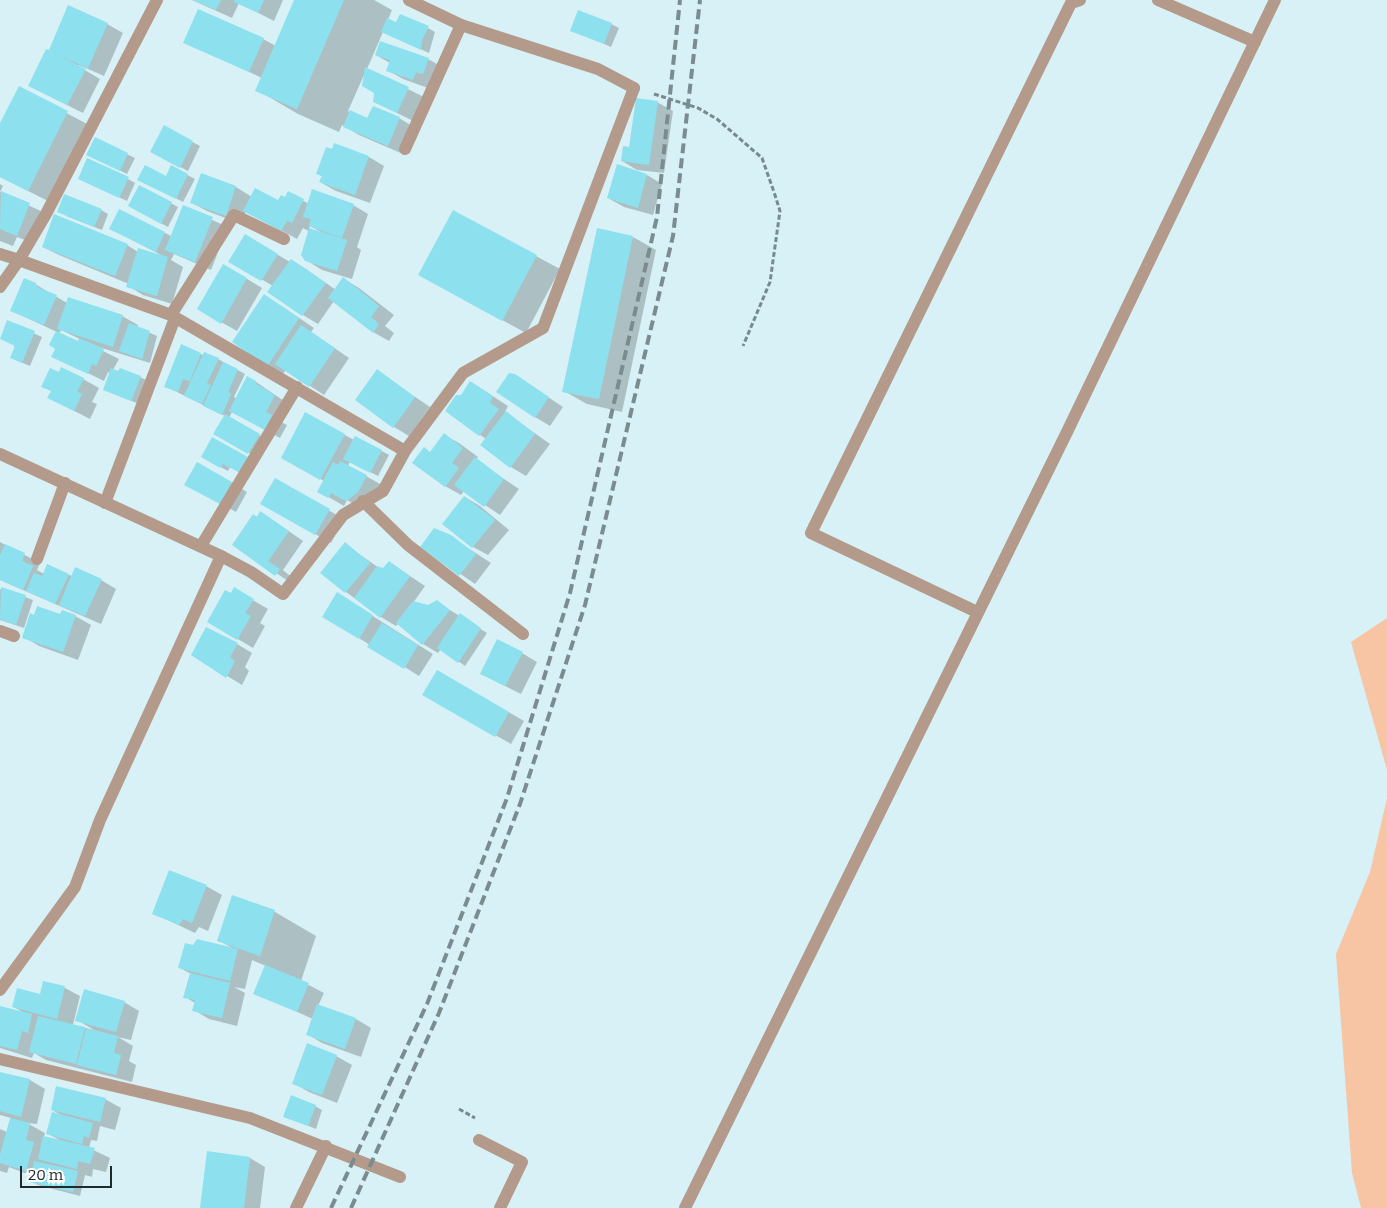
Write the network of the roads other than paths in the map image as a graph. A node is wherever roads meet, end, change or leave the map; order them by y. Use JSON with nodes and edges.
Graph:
{"nodes":[{"id":1,"x":157,"y":0,"type":"edge"},
{"id":2,"x":409,"y":0,"type":"edge"},
{"id":3,"x":1080,"y":0,"type":"edge"},
{"id":4,"x":1158,"y":0,"type":"edge"},
{"id":5,"x":1276,"y":0,"type":"edge"},
{"id":6,"x":460,"y":25,"type":"junction"},
{"id":7,"x":1255,"y":42,"type":"junction"},
{"id":8,"x":405,"y":149,"type":"dead end"},
{"id":9,"x":284,"y":239,"type":"dead end"},
{"id":10,"x":0,"y":254,"type":"edge"},
{"id":11,"x":19,"y":260,"type":"junction"},
{"id":12,"x":0,"y":287,"type":"edge"},
{"id":13,"x":173,"y":316,"type":"junction"},
{"id":14,"x":297,"y":387,"type":"junction"},
{"id":15,"x":405,"y":452,"type":"junction"},
{"id":16,"x":0,"y":454,"type":"edge"},
{"id":17,"x":65,"y":483,"type":"junction"},
{"id":18,"x":363,"y":501,"type":"junction"},
{"id":19,"x":105,"y":503,"type":"junction"},
{"id":20,"x":201,"y":546,"type":"junction"},
{"id":21,"x":221,"y":556,"type":"junction"},
{"id":22,"x":37,"y":559,"type":"dead end"},
{"id":23,"x":977,"y":612,"type":"junction"},
{"id":24,"x":0,"y":631,"type":"edge"},
{"id":25,"x":523,"y":634,"type":"dead end"},
{"id":26,"x":14,"y":636,"type":"dead end"},
{"id":27,"x":0,"y":990,"type":"edge"},
{"id":28,"x":0,"y":1059,"type":"edge"},
{"id":29,"x":479,"y":1140,"type":"dead end"},
{"id":30,"x":326,"y":1146,"type":"junction"},
{"id":31,"x":400,"y":1177,"type":"dead end"},
{"id":32,"x":296,"y":1208,"type":"edge"},
{"id":33,"x":500,"y":1208,"type":"edge"},
{"id":34,"x":685,"y":1208,"type":"edge"}],
"edges":[{"from":1,"to":11,"type":"street"},
{"from":2,"to":6,"type":"street"},
{"from":3,"to":23,"type":"street"},
{"from":4,"to":7,"type":"street"},
{"from":5,"to":7,"type":"street"},
{"from":6,"to":8,"type":"street"},
{"from":6,"to":15,"type":"street"},
{"from":7,"to":23,"type":"street"},
{"from":9,"to":13,"type":"street"},
{"from":10,"to":11,"type":"street"},
{"from":11,"to":12,"type":"street"},
{"from":11,"to":13,"type":"street"},
{"from":13,"to":14,"type":"street"},
{"from":13,"to":19,"type":"street"},
{"from":14,"to":15,"type":"street"},
{"from":14,"to":20,"type":"street"},
{"from":15,"to":18,"type":"street"},
{"from":16,"to":17,"type":"street"},
{"from":17,"to":19,"type":"street"},
{"from":17,"to":22,"type":"street"},
{"from":18,"to":21,"type":"street"},
{"from":18,"to":25,"type":"street"},
{"from":19,"to":20,"type":"street"},
{"from":20,"to":21,"type":"street"},
{"from":21,"to":27,"type":"street"},
{"from":23,"to":34,"type":"street"},
{"from":24,"to":26,"type":"street"},
{"from":28,"to":30,"type":"street"},
{"from":29,"to":33,"type":"street"},
{"from":30,"to":31,"type":"street"},
{"from":30,"to":32,"type":"street"}]}
